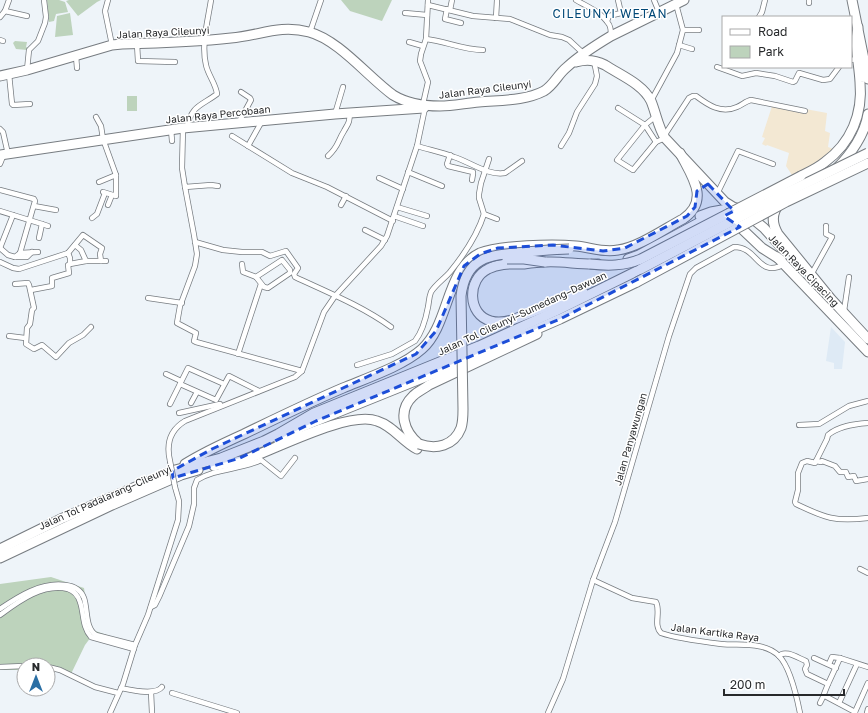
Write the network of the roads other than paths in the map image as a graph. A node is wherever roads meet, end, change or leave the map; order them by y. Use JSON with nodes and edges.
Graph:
{"nodes":[{"id":1,"x":9,"y":0,"type":"edge"},
{"id":2,"x":44,"y":0,"type":"edge"},
{"id":3,"x":108,"y":0,"type":"edge"},
{"id":4,"x":211,"y":0,"type":"edge"},
{"id":5,"x":321,"y":0,"type":"edge"},
{"id":6,"x":452,"y":0,"type":"edge"},
{"id":7,"x":497,"y":0,"type":"edge"},
{"id":8,"x":576,"y":0,"type":"edge"},
{"id":9,"x":618,"y":0,"type":"edge"},
{"id":10,"x":654,"y":0,"type":"edge"},
{"id":11,"x":765,"y":0,"type":"edge"},
{"id":12,"x":852,"y":0,"type":"edge"},
{"id":13,"x":428,"y":1,"type":"edge"},
{"id":14,"x":680,"y":2,"type":"edge"},
{"id":15,"x":448,"y":10,"type":"junction"},
{"id":16,"x":5,"y":11,"type":"junction"},
{"id":17,"x":659,"y":12,"type":"junction"},
{"id":18,"x":406,"y":13,"type":"dead end"},
{"id":19,"x":427,"y":15,"type":"junction"},
{"id":20,"x":27,"y":16,"type":"dead end"},
{"id":21,"x":760,"y":16,"type":"edge"},
{"id":22,"x":0,"y":17,"type":"edge"},
{"id":23,"x":496,"y":18,"type":"junction"},
{"id":24,"x":607,"y":21,"type":"junction"},
{"id":25,"x":461,"y":23,"type":"dead end"},
{"id":26,"x":855,"y":23,"type":"edge"},
{"id":27,"x":683,"y":30,"type":"junction"},
{"id":28,"x":699,"y":30,"type":"dead end"},
{"id":29,"x":310,"y":32,"type":"junction"},
{"id":30,"x":611,"y":36,"type":"junction"},
{"id":31,"x":426,"y":39,"type":"junction"},
{"id":32,"x":205,"y":41,"type":"junction"},
{"id":33,"x":409,"y":42,"type":"dead end"},
{"id":34,"x":602,"y":42,"type":"junction"},
{"id":35,"x":137,"y":44,"type":"junction"},
{"id":36,"x":679,"y":45,"type":"junction"},
{"id":37,"x":112,"y":46,"type":"junction"},
{"id":38,"x":423,"y":46,"type":"junction"},
{"id":39,"x":692,"y":49,"type":"dead end"},
{"id":40,"x":483,"y":50,"type":"dead end"},
{"id":41,"x":584,"y":54,"type":"junction"},
{"id":42,"x":76,"y":56,"type":"junction"},
{"id":43,"x":854,"y":60,"type":"edge"},
{"id":44,"x":594,"y":61,"type":"junction"},
{"id":45,"x":175,"y":62,"type":"dead end"},
{"id":46,"x":605,"y":65,"type":"junction"},
{"id":47,"x":566,"y":67,"type":"junction"},
{"id":48,"x":717,"y":67,"type":"dead end"},
{"id":49,"x":77,"y":68,"type":"dead end"},
{"id":50,"x":838,"y":68,"type":"edge"},
{"id":51,"x":27,"y":70,"type":"junction"},
{"id":52,"x":4,"y":75,"type":"edge"},
{"id":53,"x":868,"y":79,"type":"edge"},
{"id":54,"x":343,"y":88,"type":"dead end"},
{"id":55,"x":241,"y":92,"type":"dead end"},
{"id":56,"x":402,"y":99,"type":"junction"},
{"id":57,"x":651,"y":101,"type":"junction"},
{"id":58,"x":30,"y":104,"type":"dead end"},
{"id":59,"x":424,"y":106,"type":"junction"},
{"id":60,"x":439,"y":106,"type":"joint"},
{"id":61,"x":618,"y":108,"type":"dead end"},
{"id":62,"x":400,"y":110,"type":"junction"},
{"id":63,"x":805,"y":111,"type":"dead end"},
{"id":64,"x":350,"y":113,"type":"junction"},
{"id":65,"x":335,"y":114,"type":"junction"},
{"id":66,"x":868,"y":114,"type":"edge"},
{"id":67,"x":656,"y":116,"type":"junction"},
{"id":68,"x":96,"y":117,"type":"dead end"},
{"id":69,"x":262,"y":120,"type":"junction"},
{"id":70,"x":239,"y":122,"type":"junction"},
{"id":71,"x":645,"y":125,"type":"junction"},
{"id":72,"x":185,"y":128,"type":"junction"},
{"id":73,"x":0,"y":129,"type":"edge"},
{"id":74,"x":171,"y":129,"type":"junction"},
{"id":75,"x":232,"y":136,"type":"dead end"},
{"id":76,"x":664,"y":137,"type":"junction"},
{"id":77,"x":103,"y":139,"type":"junction"},
{"id":78,"x":172,"y":141,"type":"dead end"},
{"id":79,"x":656,"y":142,"type":"junction"},
{"id":80,"x":248,"y":146,"type":"junction"},
{"id":81,"x":417,"y":146,"type":"junction"},
{"id":82,"x":561,"y":146,"type":"dead end"},
{"id":83,"x":868,"y":153,"type":"edge"},
{"id":84,"x":4,"y":154,"type":"edge"},
{"id":85,"x":680,"y":154,"type":"junction"},
{"id":86,"x":450,"y":155,"type":"junction"},
{"id":87,"x":328,"y":156,"type":"dead end"},
{"id":88,"x":489,"y":159,"type":"dead end"},
{"id":89,"x":522,"y":161,"type":"dead end"},
{"id":90,"x":868,"y":163,"type":"edge"},
{"id":91,"x":0,"y":164,"type":"edge"},
{"id":92,"x":773,"y":164,"type":"dead end"},
{"id":93,"x":485,"y":170,"type":"junction"},
{"id":94,"x":408,"y":172,"type":"junction"},
{"id":95,"x":116,"y":175,"type":"junction"},
{"id":96,"x":379,"y":178,"type":"dead end"},
{"id":97,"x":472,"y":180,"type":"dead end"},
{"id":98,"x":99,"y":182,"type":"dead end"},
{"id":99,"x":708,"y":184,"type":"junction"},
{"id":100,"x":218,"y":186,"type":"dead end"},
{"id":101,"x":442,"y":186,"type":"dead end"},
{"id":102,"x":185,"y":187,"type":"junction"},
{"id":103,"x":403,"y":188,"type":"junction"},
{"id":104,"x":0,"y":190,"type":"edge"},
{"id":105,"x":698,"y":191,"type":"junction"},
{"id":106,"x":717,"y":194,"type":"junction"},
{"id":107,"x":112,"y":196,"type":"junction"},
{"id":108,"x":346,"y":196,"type":"junction"},
{"id":109,"x":785,"y":198,"type":"junction"},
{"id":110,"x":108,"y":204,"type":"dead end"},
{"id":111,"x":342,"y":205,"type":"dead end"},
{"id":112,"x":34,"y":206,"type":"junction"},
{"id":113,"x":723,"y":206,"type":"junction"},
{"id":114,"x":397,"y":207,"type":"junction"},
{"id":115,"x":56,"y":210,"type":"dead end"},
{"id":116,"x":0,"y":211,"type":"edge"},
{"id":117,"x":484,"y":214,"type":"junction"},
{"id":118,"x":13,"y":215,"type":"junction"},
{"id":119,"x":394,"y":216,"type":"junction"},
{"id":120,"x":427,"y":216,"type":"dead end"},
{"id":121,"x":92,"y":218,"type":"dead end"},
{"id":122,"x":497,"y":219,"type":"dead end"},
{"id":123,"x":753,"y":219,"type":"dead end"},
{"id":124,"x":29,"y":220,"type":"junction"},
{"id":125,"x":684,"y":221,"type":"junction"},
{"id":126,"x":392,"y":222,"type":"junction"},
{"id":127,"x":42,"y":224,"type":"junction"},
{"id":128,"x":48,"y":226,"type":"dead end"},
{"id":129,"x":423,"y":226,"type":"dead end"},
{"id":130,"x":826,"y":226,"type":"dead end"},
{"id":131,"x":365,"y":230,"type":"dead end"},
{"id":132,"x":38,"y":238,"type":"dead end"},
{"id":133,"x":385,"y":240,"type":"junction"},
{"id":134,"x":195,"y":242,"type":"junction"},
{"id":135,"x":75,"y":244,"type":"junction"},
{"id":136,"x":0,"y":248,"type":"edge"},
{"id":137,"x":588,"y":249,"type":"junction"},
{"id":138,"x":20,"y":253,"type":"junction"},
{"id":139,"x":68,"y":253,"type":"junction"},
{"id":140,"x":15,"y":257,"type":"junction"},
{"id":141,"x":86,"y":261,"type":"junction"},
{"id":142,"x":0,"y":262,"type":"edge"},
{"id":143,"x":546,"y":262,"type":"junction"},
{"id":144,"x":783,"y":262,"type":"junction"},
{"id":145,"x":70,"y":264,"type":"junction"},
{"id":146,"x":242,"y":264,"type":"dead end"},
{"id":147,"x":590,"y":264,"type":"junction"},
{"id":148,"x":641,"y":269,"type":"junction"},
{"id":149,"x":811,"y":276,"type":"junction"},
{"id":150,"x":256,"y":277,"type":"junction"},
{"id":151,"x":849,"y":277,"type":"dead end"},
{"id":152,"x":15,"y":284,"type":"dead end"},
{"id":153,"x":261,"y":284,"type":"junction"},
{"id":154,"x":31,"y":290,"type":"junction"},
{"id":155,"x":335,"y":296,"type":"junction"},
{"id":156,"x":148,"y":298,"type":"dead end"},
{"id":157,"x":831,"y":299,"type":"junction"},
{"id":158,"x":182,"y":303,"type":"junction"},
{"id":159,"x":844,"y":313,"type":"junction"},
{"id":160,"x":91,"y":327,"type":"dead end"},
{"id":161,"x":391,"y":327,"type":"dead end"},
{"id":162,"x":525,"y":333,"type":"junction"},
{"id":163,"x":9,"y":336,"type":"dead end"},
{"id":164,"x":25,"y":338,"type":"junction"},
{"id":165,"x":868,"y":339,"type":"edge"},
{"id":166,"x":868,"y":352,"type":"edge"},
{"id":167,"x":238,"y":354,"type":"junction"},
{"id":168,"x":358,"y":365,"type":"dead end"},
{"id":169,"x":302,"y":371,"type":"junction"},
{"id":170,"x":166,"y":374,"type":"dead end"},
{"id":171,"x":181,"y":383,"type":"junction"},
{"id":172,"x":224,"y":384,"type":"junction"},
{"id":173,"x":260,"y":391,"type":"junction"},
{"id":174,"x":197,"y":392,"type":"junction"},
{"id":175,"x":234,"y":401,"type":"junction"},
{"id":176,"x":868,"y":401,"type":"edge"},
{"id":177,"x":191,"y":403,"type":"dead end"},
{"id":178,"x":170,"y":404,"type":"dead end"},
{"id":179,"x":179,"y":413,"type":"dead end"},
{"id":180,"x":868,"y":423,"type":"edge"},
{"id":181,"x":799,"y":424,"type":"dead end"},
{"id":182,"x":418,"y":446,"type":"junction"},
{"id":183,"x":295,"y":458,"type":"dead end"},
{"id":184,"x":816,"y":461,"type":"junction"},
{"id":185,"x":222,"y":464,"type":"junction"},
{"id":186,"x":175,"y":470,"type":"junction"},
{"id":187,"x":868,"y":479,"type":"edge"},
{"id":188,"x":868,"y":518,"type":"edge"},
{"id":189,"x":0,"y":549,"type":"edge"},
{"id":190,"x":0,"y":558,"type":"edge"},
{"id":191,"x":860,"y":569,"type":"dead end"},
{"id":192,"x":868,"y":573,"type":"edge"},
{"id":193,"x":593,"y":580,"type":"junction"},
{"id":194,"x":151,"y":607,"type":"junction"},
{"id":195,"x":0,"y":609,"type":"edge"},
{"id":196,"x":0,"y":615,"type":"edge"},
{"id":197,"x":96,"y":637,"type":"junction"},
{"id":198,"x":134,"y":647,"type":"junction"},
{"id":199,"x":779,"y":656,"type":"junction"},
{"id":200,"x":814,"y":658,"type":"dead end"},
{"id":201,"x":840,"y":658,"type":"junction"},
{"id":202,"x":829,"y":664,"type":"junction"},
{"id":203,"x":857,"y":664,"type":"junction"},
{"id":204,"x":16,"y":666,"type":"edge"},
{"id":205,"x":0,"y":667,"type":"edge"},
{"id":206,"x":868,"y":667,"type":"edge"},
{"id":207,"x":836,"y":668,"type":"junction"},
{"id":208,"x":56,"y":669,"type":"edge"},
{"id":209,"x":820,"y":680,"type":"junction"},
{"id":210,"x":868,"y":683,"type":"edge"},
{"id":211,"x":828,"y":684,"type":"junction"},
{"id":212,"x":162,"y":687,"type":"dead end"},
{"id":213,"x":120,"y":691,"type":"junction"},
{"id":214,"x":151,"y":692,"type":"junction"},
{"id":215,"x":825,"y":692,"type":"junction"},
{"id":216,"x":172,"y":693,"type":"dead end"},
{"id":217,"x":820,"y":703,"type":"dead end"},
{"id":218,"x":839,"y":703,"type":"junction"},
{"id":219,"x":217,"y":708,"type":"junction"},
{"id":220,"x":868,"y":709,"type":"edge"},
{"id":221,"x":855,"y":712,"type":"edge"},
{"id":222,"x":110,"y":713,"type":"edge"},
{"id":223,"x":152,"y":713,"type":"edge"},
{"id":224,"x":216,"y":713,"type":"edge"},
{"id":225,"x":237,"y":713,"type":"edge"},
{"id":226,"x":548,"y":713,"type":"edge"},
{"id":227,"x":800,"y":713,"type":"edge"},
{"id":228,"x":867,"y":713,"type":"edge"}],
"edges":[{"from":1,"to":16,"type":"street"},
{"from":2,"to":51,"type":"street"},
{"from":3,"to":37,"type":"street"},
{"from":4,"to":32,"type":"street"},
{"from":5,"to":29,"type":"street"},
{"from":6,"to":15,"type":"street"},
{"from":7,"to":23,"type":"street"},
{"from":8,"to":24,"type":"street"},
{"from":9,"to":24,"type":"street"},
{"from":10,"to":17,"type":"street"},
{"from":11,"to":21,"type":"street"},
{"from":12,"to":26,"type":"highway"},
{"from":13,"to":15,"type":"street"},
{"from":13,"to":19,"type":"street"},
{"from":14,"to":17,"type":"highway","name":"Jalan Raya Cileunyi"},
{"from":14,"to":27,"type":"street"},
{"from":15,"to":23,"type":"street"},
{"from":15,"to":25,"type":"street"},
{"from":16,"to":20,"type":"street"},
{"from":16,"to":22,"type":"street"},
{"from":17,"to":30,"type":"highway","name":"Jalan Raya Cileunyi"},
{"from":18,"to":19,"type":"street"},
{"from":19,"to":31,"type":"street"},
{"from":23,"to":41,"type":"street"},
{"from":24,"to":30,"type":"street"},
{"from":26,"to":43,"type":"highway"},
{"from":26,"to":53,"type":"highway"},
{"from":27,"to":28,"type":"street"},
{"from":27,"to":36,"type":"street"},
{"from":29,"to":32,"type":"highway","name":"Jalan Raya Cileunyi"},
{"from":29,"to":56,"type":"highway","name":"Jalan Raya Cileunyi"},
{"from":30,"to":34,"type":"highway","name":"Jalan Raya Cileunyi"},
{"from":31,"to":38,"type":"street"},
{"from":31,"to":40,"type":"street"},
{"from":32,"to":35,"type":"highway","name":"Jalan Raya Cileunyi"},
{"from":32,"to":72,"type":"street"},
{"from":33,"to":38,"type":"street"},
{"from":34,"to":41,"type":"highway","name":"Jalan Raya Cileunyi"},
{"from":34,"to":46,"type":"highway"},
{"from":35,"to":37,"type":"highway","name":"Jalan Raya Cileunyi"},
{"from":35,"to":45,"type":"street"},
{"from":36,"to":39,"type":"street"},
{"from":36,"to":57,"type":"street"},
{"from":37,"to":42,"type":"highway","name":"Jalan Raya Cileunyi"},
{"from":38,"to":59,"type":"street"},
{"from":41,"to":47,"type":"highway","name":"Jalan Raya Cileunyi"},
{"from":42,"to":49,"type":"street"},
{"from":42,"to":51,"type":"highway","name":"Jalan Raya Cileunyi"},
{"from":43,"to":147,"type":"highway","bridge":true},
{"from":44,"to":46,"type":"highway"},
{"from":44,"to":47,"type":"highway"},
{"from":44,"to":82,"type":"street"},
{"from":46,"to":57,"type":"highway"},
{"from":47,"to":60,"type":"highway","name":"Jalan Raya Cileunyi"},
{"from":48,"to":50,"type":"street"},
{"from":51,"to":52,"type":"highway","name":"Jalan Raya Cileunyi"},
{"from":52,"to":58,"type":"street"},
{"from":54,"to":65,"type":"street"},
{"from":55,"to":70,"type":"street"},
{"from":56,"to":59,"type":"highway","name":"Jalan Raya Cileunyi"},
{"from":56,"to":62,"type":"highway"},
{"from":57,"to":67,"type":"highway"},
{"from":59,"to":60,"type":"highway","name":"Jalan Raya Percobaan"},
{"from":59,"to":62,"type":"highway","name":"Jalan Raya Percobaan"},
{"from":59,"to":81,"type":"street"},
{"from":61,"to":71,"type":"street"},
{"from":62,"to":64,"type":"highway","name":"Jalan Raya Percobaan"},
{"from":63,"to":76,"type":"street"},
{"from":64,"to":65,"type":"highway","name":"Jalan Raya Percobaan"},
{"from":64,"to":87,"type":"street"},
{"from":65,"to":69,"type":"highway","name":"Jalan Raya Percobaan"},
{"from":66,"to":109,"type":"highway"},
{"from":67,"to":71,"type":"street"},
{"from":67,"to":76,"type":"highway"},
{"from":68,"to":77,"type":"street"},
{"from":69,"to":70,"type":"highway","name":"Jalan Raya Percobaan"},
{"from":69,"to":80,"type":"street"},
{"from":70,"to":72,"type":"highway","name":"Jalan Raya Percobaan"},
{"from":71,"to":79,"type":"street"},
{"from":71,"to":79,"type":"street"},
{"from":72,"to":74,"type":"highway","name":"Jalan Raya Percobaan"},
{"from":72,"to":102,"type":"street"},
{"from":73,"to":84,"type":"street"},
{"from":74,"to":77,"type":"highway","name":"Jalan Raya Percobaan"},
{"from":74,"to":78,"type":"street"},
{"from":75,"to":80,"type":"street"},
{"from":76,"to":79,"type":"street"},
{"from":76,"to":85,"type":"highway","name":"Jalan Raya Cipacing"},
{"from":77,"to":84,"type":"highway","name":"Jalan Raya Percobaan"},
{"from":77,"to":95,"type":"street"},
{"from":80,"to":108,"type":"street"},
{"from":81,"to":86,"type":"street"},
{"from":81,"to":94,"type":"street"},
{"from":83,"to":148,"type":"highway","name":"Jalan Tol Cileunyi–Sumedang–Dawuan","bridge":true},
{"from":84,"to":91,"type":"street"},
{"from":85,"to":99,"type":"highway","name":"Jalan Raya Cipacing"},
{"from":85,"to":105,"type":"highway"},
{"from":86,"to":93,"type":"street"},
{"from":86,"to":97,"type":"street"},
{"from":88,"to":93,"type":"street"},
{"from":89,"to":93,"type":"street"},
{"from":90,"to":162,"type":"highway","bridge":true},
{"from":92,"to":106,"type":"street"},
{"from":93,"to":117,"type":"street"},
{"from":94,"to":101,"type":"street"},
{"from":94,"to":103,"type":"street"},
{"from":95,"to":98,"type":"street"},
{"from":95,"to":107,"type":"street"},
{"from":96,"to":103,"type":"street"},
{"from":99,"to":105,"type":"highway"},
{"from":99,"to":106,"type":"highway","name":"Jalan Raya Cipacing"},
{"from":100,"to":102,"type":"street"},
{"from":102,"to":134,"type":"street"},
{"from":103,"to":114,"type":"street"},
{"from":104,"to":112,"type":"street"},
{"from":105,"to":125,"type":"highway"},
{"from":106,"to":113,"type":"highway","name":"Jalan Raya Cipacing"},
{"from":107,"to":110,"type":"street"},
{"from":107,"to":121,"type":"street"},
{"from":108,"to":111,"type":"street"},
{"from":108,"to":126,"type":"street"},
{"from":109,"to":113,"type":"highway"},
{"from":109,"to":149,"type":"highway","name":"Jalan Raya Cipacing"},
{"from":112,"to":115,"type":"street"},
{"from":112,"to":124,"type":"street"},
{"from":113,"to":125,"type":"highway"},
{"from":113,"to":144,"type":"highway","name":"Jalan Raya Cipacing"},
{"from":114,"to":119,"type":"street"},
{"from":114,"to":120,"type":"street"},
{"from":116,"to":118,"type":"street"},
{"from":117,"to":122,"type":"street"},
{"from":117,"to":168,"type":"street"},
{"from":118,"to":124,"type":"street"},
{"from":118,"to":136,"type":"street"},
{"from":119,"to":126,"type":"street"},
{"from":119,"to":129,"type":"street"},
{"from":123,"to":157,"type":"highway"},
{"from":124,"to":127,"type":"street"},
{"from":124,"to":138,"type":"street"},
{"from":125,"to":137,"type":"highway"},
{"from":126,"to":133,"type":"street"},
{"from":127,"to":128,"type":"street"},
{"from":127,"to":132,"type":"street"},
{"from":130,"to":149,"type":"street"},
{"from":131,"to":133,"type":"street"},
{"from":133,"to":155,"type":"street"},
{"from":134,"to":155,"type":"street"},
{"from":134,"to":158,"type":"street"},
{"from":135,"to":139,"type":"street"},
{"from":135,"to":141,"type":"street"},
{"from":135,"to":141,"type":"street"},
{"from":136,"to":140,"type":"street"},
{"from":137,"to":182,"type":"highway","bridge":true},
{"from":137,"to":186,"type":"highway"},
{"from":138,"to":140,"type":"street"},
{"from":138,"to":140,"type":"street"},
{"from":139,"to":142,"type":"street"},
{"from":139,"to":145,"type":"street"},
{"from":141,"to":145,"type":"street"},
{"from":143,"to":147,"type":"highway"},
{"from":143,"to":148,"type":"highway","bridge":true},
{"from":143,"to":182,"type":"highway","bridge":true},
{"from":144,"to":147,"type":"highway","bridge":true},
{"from":144,"to":166,"type":"highway","name":"Jalan Raya Cipacing"},
{"from":144,"to":193,"type":"street","name":"Jalan Panyawungan"},
{"from":145,"to":154,"type":"street"},
{"from":146,"to":150,"type":"street"},
{"from":148,"to":162,"type":"highway","name":"Jalan Tol Cileunyi–Sumedang–Dawuan"},
{"from":149,"to":157,"type":"highway","name":"Jalan Raya Cipacing"},
{"from":150,"to":153,"type":"street"},
{"from":150,"to":153,"type":"street"},
{"from":151,"to":159,"type":"street"},
{"from":152,"to":154,"type":"street"},
{"from":153,"to":167,"type":"street"},
{"from":154,"to":164,"type":"street"},
{"from":155,"to":161,"type":"street"},
{"from":155,"to":169,"type":"street"},
{"from":156,"to":158,"type":"street"},
{"from":157,"to":159,"type":"highway","name":"Jalan Raya Cipacing"},
{"from":158,"to":167,"type":"street"},
{"from":159,"to":165,"type":"highway","name":"Jalan Raya Cipacing"},
{"from":160,"to":164,"type":"street"},
{"from":162,"to":182,"type":"highway"},
{"from":162,"to":185,"type":"highway","name":"Jalan Tol Cileunyi–Sumedang–Dawuan"},
{"from":162,"to":186,"type":"highway","name":"Jalan Tol Cileunyi–Sumedang–Dawuan"},
{"from":163,"to":164,"type":"street"},
{"from":167,"to":169,"type":"street"},
{"from":169,"to":173,"type":"street"},
{"from":170,"to":171,"type":"street"},
{"from":171,"to":172,"type":"street"},
{"from":171,"to":174,"type":"street"},
{"from":171,"to":178,"type":"street"},
{"from":172,"to":173,"type":"street"},
{"from":172,"to":174,"type":"street"},
{"from":173,"to":175,"type":"street"},
{"from":174,"to":177,"type":"street"},
{"from":175,"to":179,"type":"street"},
{"from":175,"to":194,"type":"street","bridge":true},
{"from":176,"to":181,"type":"street"},
{"from":180,"to":184,"type":"street"},
{"from":182,"to":185,"type":"highway"},
{"from":183,"to":194,"type":"street"},
{"from":184,"to":187,"type":"street"},
{"from":184,"to":188,"type":"street"},
{"from":185,"to":190,"type":"highway","name":"Jalan Tol Padalarang–Cileunyi"},
{"from":186,"to":189,"type":"highway","name":"Jalan Tol Padalarang–Cileunyi"},
{"from":191,"to":192,"type":"street"},
{"from":193,"to":199,"type":"street","name":"Jalan Kartika Raya"},
{"from":193,"to":226,"type":"street","name":"Jalan Panyawungan"},
{"from":194,"to":198,"type":"street"},
{"from":195,"to":197,"type":"street"},
{"from":196,"to":197,"type":"street"},
{"from":197,"to":198,"type":"street"},
{"from":198,"to":213,"type":"street"},
{"from":199,"to":209,"type":"street"},
{"from":199,"to":227,"type":"street"},
{"from":200,"to":202,"type":"street"},
{"from":201,"to":202,"type":"street"},
{"from":201,"to":203,"type":"street"},
{"from":201,"to":207,"type":"street"},
{"from":202,"to":207,"type":"street"},
{"from":203,"to":206,"type":"street"},
{"from":203,"to":218,"type":"street"},
{"from":204,"to":205,"type":"street"},
{"from":207,"to":211,"type":"street"},
{"from":208,"to":213,"type":"street"},
{"from":209,"to":211,"type":"street"},
{"from":209,"to":215,"type":"street"},
{"from":210,"to":221,"type":"street"},
{"from":211,"to":215,"type":"street"},
{"from":212,"to":214,"type":"street"},
{"from":213,"to":214,"type":"street"},
{"from":213,"to":222,"type":"street"},
{"from":214,"to":223,"type":"street"},
{"from":215,"to":217,"type":"street"},
{"from":215,"to":218,"type":"street"},
{"from":216,"to":219,"type":"street"},
{"from":218,"to":221,"type":"street"},
{"from":219,"to":224,"type":"street"},
{"from":219,"to":225,"type":"street"},
{"from":220,"to":228,"type":"street"}]}
